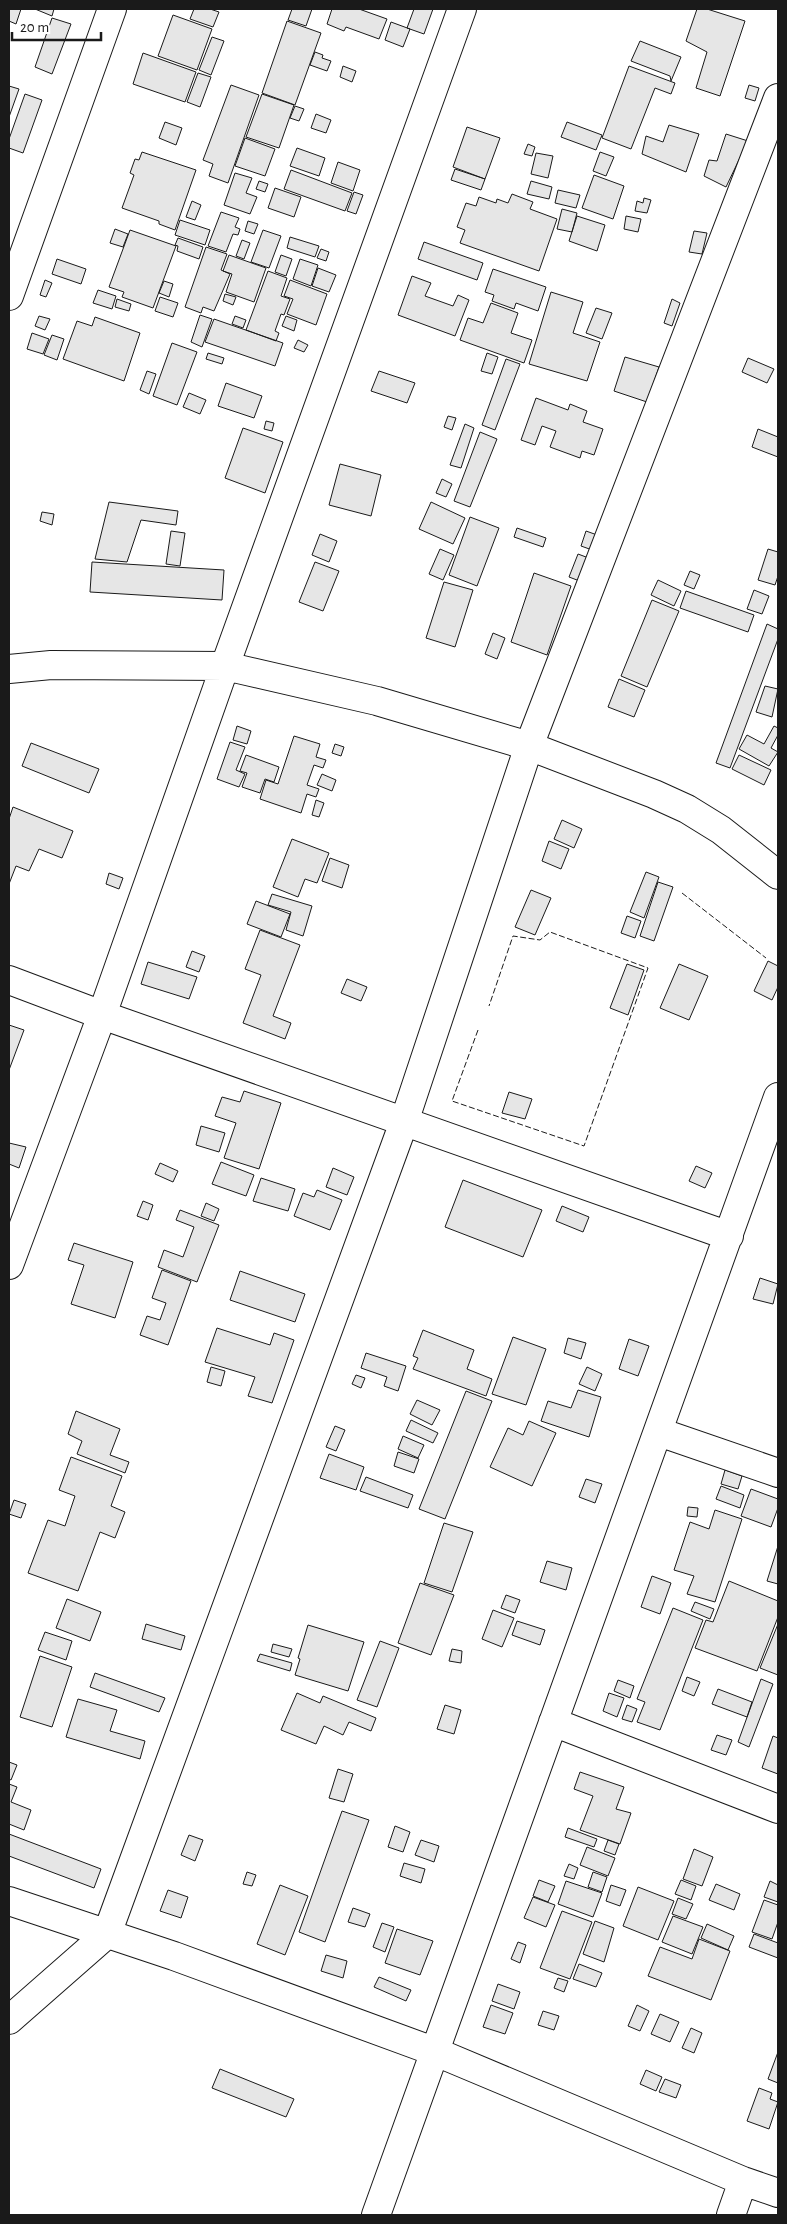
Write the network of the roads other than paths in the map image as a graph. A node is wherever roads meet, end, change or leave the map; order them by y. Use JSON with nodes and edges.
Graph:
{"nodes":[{"id":1,"x":112,"y":9,"type":"edge"},
{"id":2,"x":462,"y":9,"type":"edge"},
{"id":3,"x":778,"y":98,"type":"edge"},
{"id":4,"x":9,"y":296,"type":"edge"},
{"id":5,"x":225,"y":666,"type":"junction"},
{"id":6,"x":9,"y":669,"type":"edge"},
{"id":7,"x":529,"y":746,"type":"junction"},
{"id":8,"x":778,"y":875,"type":"edge"},
{"id":9,"x":9,"y":980,"type":"edge"},
{"id":10,"x":102,"y":1015,"type":"junction"},
{"id":11,"x":778,"y":1098,"type":"edge"},
{"id":12,"x":404,"y":1122,"type":"junction"},
{"id":13,"x":729,"y":1236,"type":"junction"},
{"id":14,"x":9,"y":1265,"type":"edge"},
{"id":15,"x":659,"y":1432,"type":"junction"},
{"id":16,"x":778,"y":1473,"type":"edge"},
{"id":17,"x":553,"y":1722,"type":"junction"},
{"id":18,"x":778,"y":1809,"type":"edge"},
{"id":19,"x":9,"y":1901,"type":"edge"},
{"id":20,"x":107,"y":1934,"type":"junction"},
{"id":21,"x":9,"y":2020,"type":"edge"},
{"id":22,"x":436,"y":2052,"type":"junction"},
{"id":23,"x":743,"y":2181,"type":"junction"},
{"id":24,"x":778,"y":2193,"type":"edge"},
{"id":25,"x":376,"y":2215,"type":"edge"},
{"id":26,"x":731,"y":2215,"type":"edge"}],
"edges":[{"from":1,"to":4,"type":"street"},
{"from":2,"to":5,"type":"street"},
{"from":3,"to":7,"type":"street"},
{"from":5,"to":6,"type":"street"},
{"from":5,"to":7,"type":"street"},
{"from":5,"to":10,"type":"street"},
{"from":7,"to":8,"type":"street"},
{"from":7,"to":12,"type":"street"},
{"from":9,"to":10,"type":"street"},
{"from":10,"to":12,"type":"street"},
{"from":10,"to":14,"type":"street"},
{"from":11,"to":13,"type":"street"},
{"from":12,"to":13,"type":"street"},
{"from":12,"to":20,"type":"street"},
{"from":13,"to":15,"type":"street"},
{"from":15,"to":16,"type":"street"},
{"from":15,"to":17,"type":"street"},
{"from":17,"to":18,"type":"street"},
{"from":17,"to":22,"type":"street"},
{"from":19,"to":20,"type":"street"},
{"from":20,"to":21,"type":"street"},
{"from":20,"to":22,"type":"street"},
{"from":22,"to":23,"type":"street"},
{"from":22,"to":25,"type":"street"},
{"from":23,"to":24,"type":"street"},
{"from":23,"to":26,"type":"street"}]}
